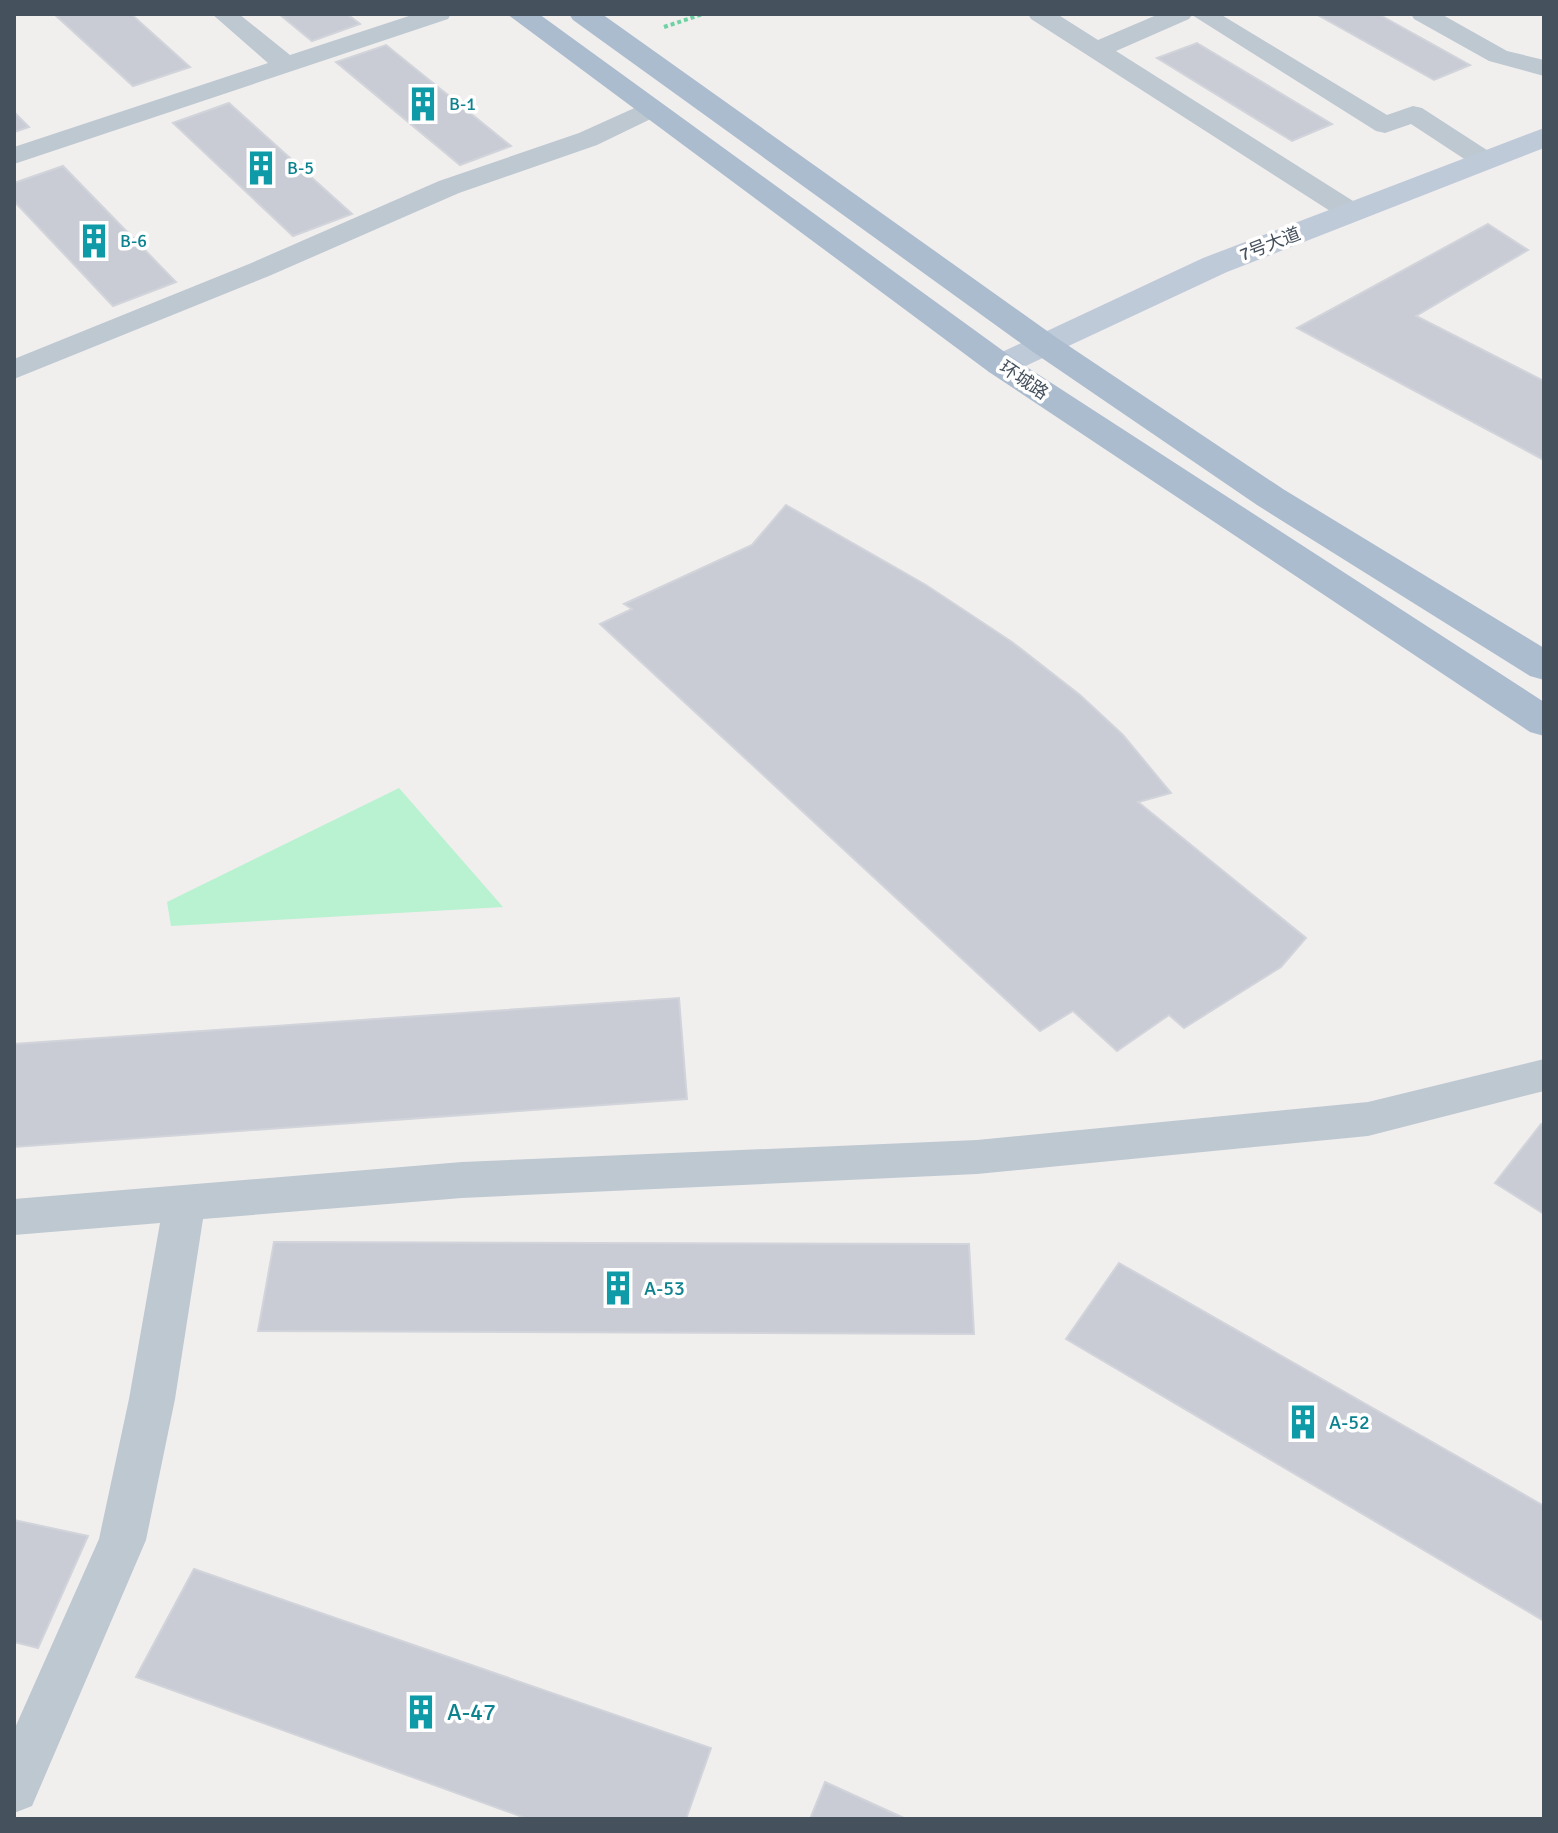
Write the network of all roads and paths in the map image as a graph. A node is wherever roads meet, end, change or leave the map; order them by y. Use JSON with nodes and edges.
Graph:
{"nodes":[{"id":1,"x":224,"y":14,"type":"edge"},
{"id":2,"x":439,"y":14,"type":"edge"},
{"id":3,"x":521,"y":14,"type":"edge"},
{"id":4,"x":583,"y":14,"type":"edge"},
{"id":5,"x":1040,"y":14,"type":"edge"},
{"id":6,"x":1180,"y":14,"type":"edge"},
{"id":7,"x":1203,"y":14,"type":"edge"},
{"id":8,"x":1423,"y":14,"type":"edge"},
{"id":9,"x":1097,"y":50,"type":"junction"},
{"id":10,"x":287,"y":66,"type":"junction"},
{"id":11,"x":1544,"y":68,"type":"edge"},
{"id":12,"x":650,"y":109,"type":"junction"},
{"id":13,"x":1544,"y":137,"type":"edge"},
{"id":14,"x":14,"y":156,"type":"edge"},
{"id":15,"x":1484,"y":160,"type":"junction"},
{"id":16,"x":1351,"y":212,"type":"junction"},
{"id":17,"x":1045,"y":345,"type":"junction"},
{"id":18,"x":1001,"y":365,"type":"junction"},
{"id":19,"x":14,"y":370,"type":"edge"},
{"id":20,"x":1544,"y":666,"type":"edge"},
{"id":21,"x":1544,"y":722,"type":"edge"},
{"id":22,"x":1544,"y":1075,"type":"edge"},
{"id":23,"x":185,"y":1203,"type":"junction"},
{"id":24,"x":14,"y":1217,"type":"edge"},
{"id":25,"x":14,"y":1788,"type":"edge"}],
"edges":[{"from":1,"to":10,"type":"street"},
{"from":2,"to":10,"type":"street"},
{"from":3,"to":12,"type":"main road","name":"环城路"},
{"from":4,"to":17,"type":"main road"},
{"from":5,"to":9,"type":"street"},
{"from":6,"to":9,"type":"street"},
{"from":7,"to":15,"type":"street"},
{"from":8,"to":11,"type":"street"},
{"from":9,"to":16,"type":"street"},
{"from":10,"to":14,"type":"street"},
{"from":12,"to":18,"type":"main road","name":"环城路"},
{"from":12,"to":19,"type":"street"},
{"from":13,"to":15,"type":"street","name":"7号大道"},
{"from":15,"to":16,"type":"street","name":"7号大道"},
{"from":16,"to":17,"type":"street","name":"7号大道"},
{"from":17,"to":18,"type":"street","name":"7号大道"},
{"from":17,"to":20,"type":"main road"},
{"from":18,"to":21,"type":"main road","name":"环城路"},
{"from":22,"to":23,"type":"street"},
{"from":23,"to":24,"type":"street"},
{"from":23,"to":25,"type":"street"}]}
